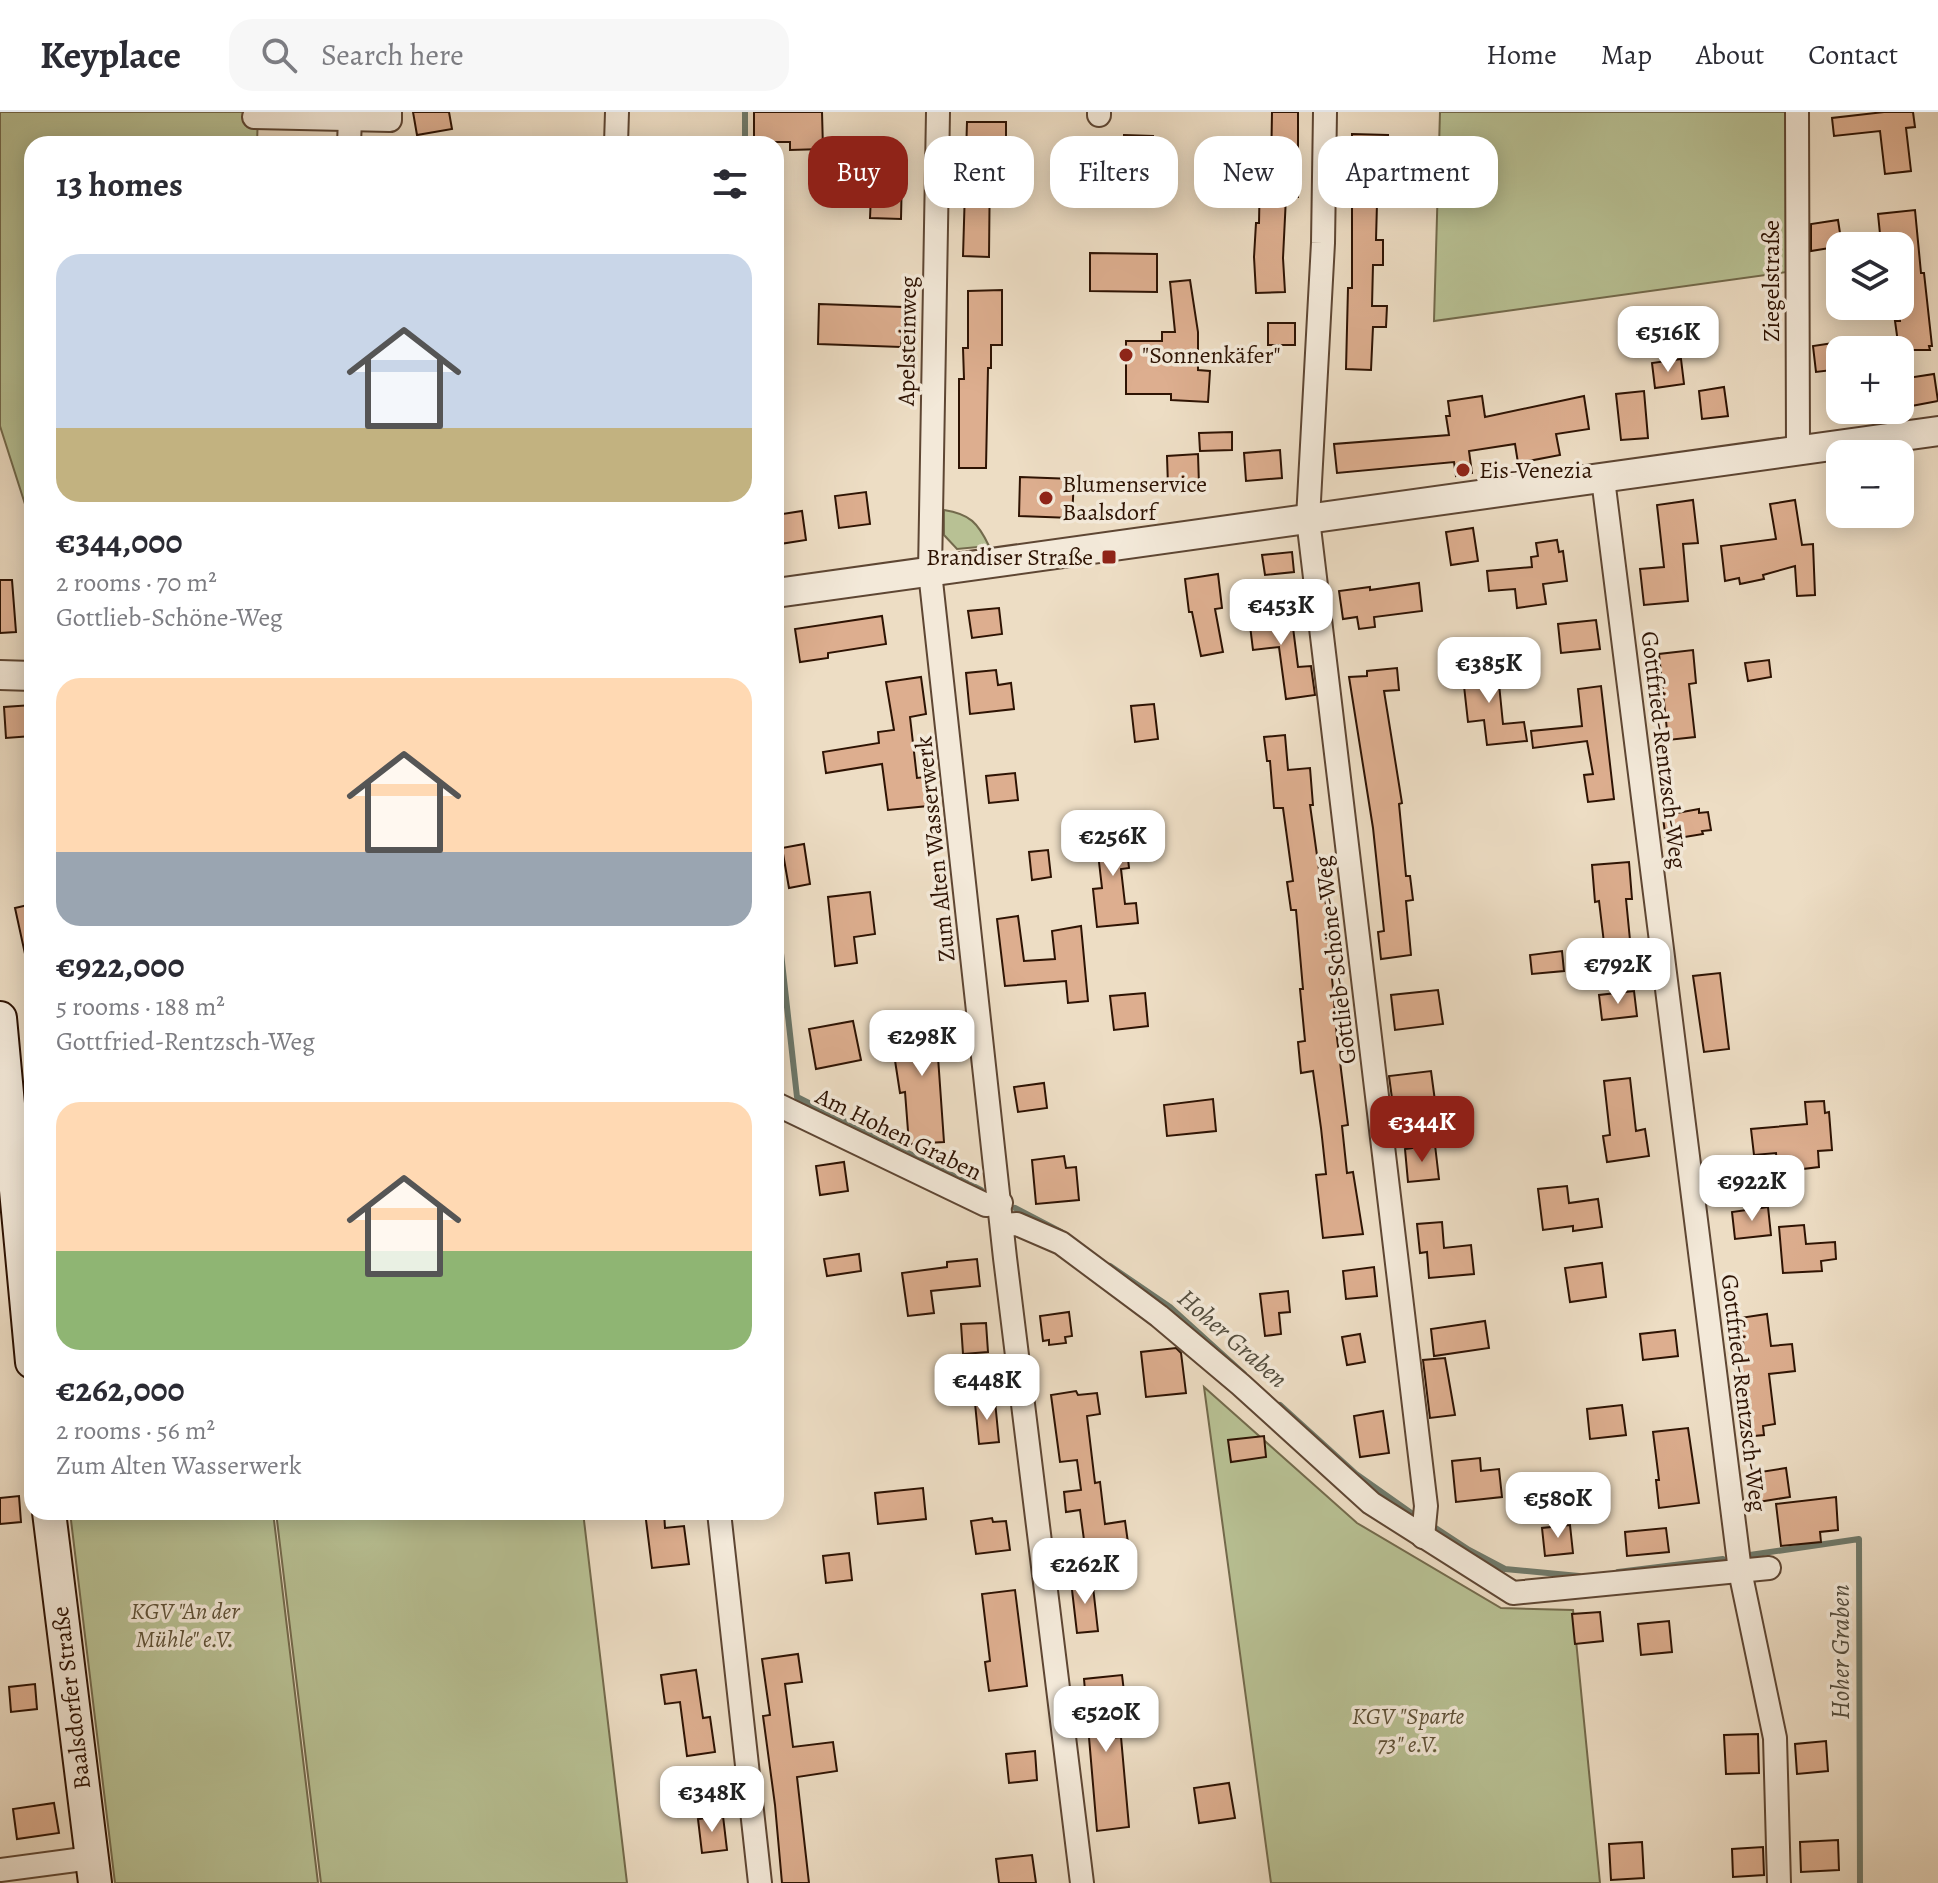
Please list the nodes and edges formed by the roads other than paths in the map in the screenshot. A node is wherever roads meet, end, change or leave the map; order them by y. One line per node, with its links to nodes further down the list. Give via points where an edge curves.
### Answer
1 (390, 112): 7 (street, via 390,120)
2 (617, 112): 9 (street)
3 (938, 112): 14 (street, Apelsteinweg)
4 (1325, 112): 13 (street, Gottlieb-Schöne-Weg)
5 (1797, 112): 11 (street, Ziegelstraße)
6 (254, 117): 7 (street)
7 (350, 118): 8 (street)
8 (349, 136)
9 (616, 136)
10 (1938, 431): 11 (street)
11 (1798, 449): 12 (street)
12 (1603, 479): 13 (street); 26 (street, Gottfried-Rentzsch-Weg)
13 (1308, 519): 14 (street); 24 (street, Gottlieb-Schöne-Weg, via 1426,1506)
14 (930, 572): 15 (street); 20 (street, Zum Alten Wasserwerk)
15 (784, 592)
16 (0, 675): 17 (street)
17 (24, 676)
18 (0, 1018): 21 (main road)
19 (784, 1108): 20 (street, Am Hohen Graben)
20 (1002, 1214): 24 (street, Am Hohen Graben, via 1061,1243 1159,1316 1371,1503); 30 (street, Zum Alten Wasserwerk)
21 (24, 1276)
22 (50, 1520): 28 (main road, Baalsdorfer Straße)
23 (720, 1520): 29 (street)
24 (1423, 1537): 26 (street, Am Hohen Graben, via 1513,1593)
25 (1769, 1568): 26 (street, Am Hohen Graben)
26 (1740, 1571): 31 (street, Gottfried-Rentzsch-Weg, via 1775,1738)
27 (0, 1870): 28 (street)
28 (93, 1870)
29 (760, 1883)
30 (1082, 1883)
31 (1779, 1883)

